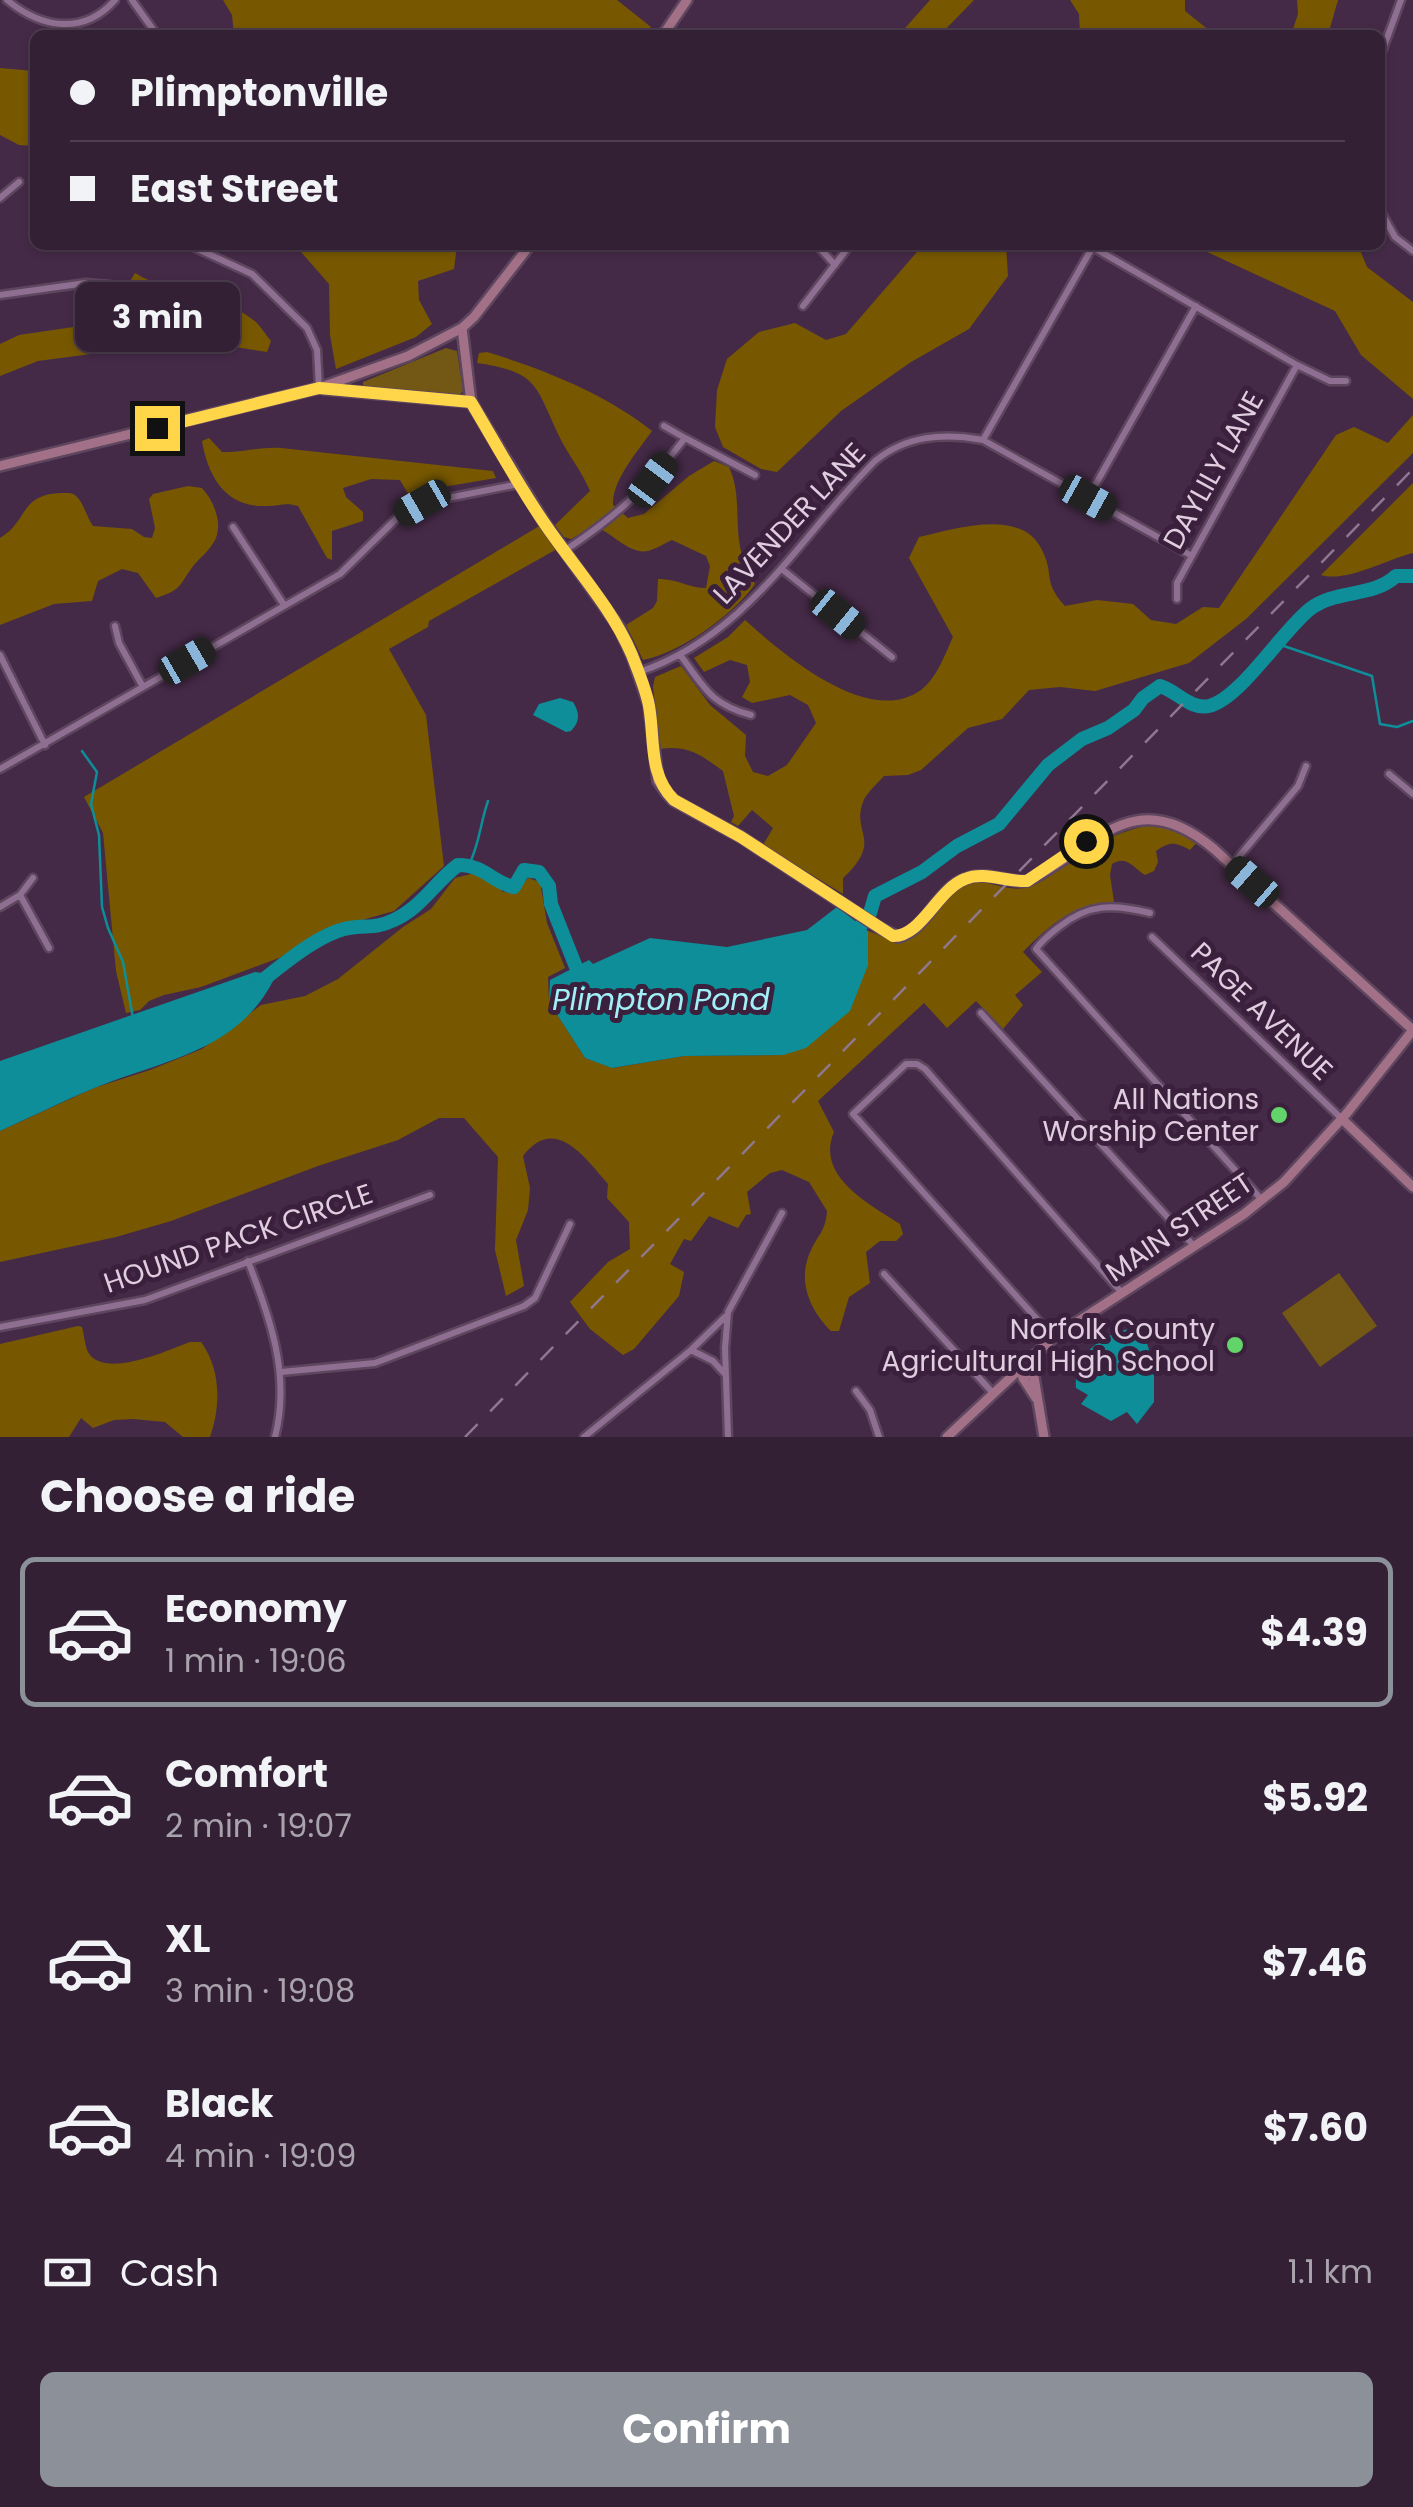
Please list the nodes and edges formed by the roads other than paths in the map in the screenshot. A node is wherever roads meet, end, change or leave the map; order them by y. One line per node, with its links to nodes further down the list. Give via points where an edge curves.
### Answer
1 (7, 0): 2 (street, via 38,20 63,26 89,21)
2 (115, 0)
3 (132, 0): 6 (street)
4 (686, 0): 7 (street)
5 (1401, 0): 8 (street)
6 (153, 30)
7 (667, 30)
8 (1385, 43)
9 (19, 182): 10 (street)
10 (0, 198)
11 (1385, 219): 18 (street)
12 (200, 250): 27 (street, via 252,274 307,328 317,350)
13 (526, 250): 24 (street)
14 (821, 250): 19 (street)
15 (846, 250): 19 (street)
16 (1089, 250): 31 (street)
17 (1098, 250): 23 (street)
18 (1413, 250)
19 (835, 265): 22 (street)
20 (110, 285): 21 (street)
21 (0, 295)
22 (802, 306)
23 (1196, 306): 25 (street); 35 (street)
24 (462, 328): 27 (street); 28 (street)
25 (1297, 365): 26 (street); 38 (street, DAYLILY LANE)
26 (1346, 381)
27 (319, 388): 28 (street); 32 (street)
28 (471, 402): 34 (street)
29 (664, 426): 30 (street)
30 (685, 438): 33 (street); 37 (street, via 610,521)
31 (983, 440): 35 (street, LAVENDER LANE); 39 (street, LAVENDER LANE, via 932,436 888,450)
32 (0, 466)
33 (755, 475)
34 (519, 484): 37 (street); 41 (street, via 422,503 399,516 340,574)
35 (1088, 498): 38 (street, LAVENDER LANE)
36 (233, 527): 41 (street)
37 (564, 551): 46 (street, via 618,627)
38 (1192, 556): 40 (street, DAYLILY LANE)
39 (783, 570): 44 (street, LAVENDER LANE); 45 (street)
40 (1177, 599)
41 (284, 605): 47 (street)
42 (115, 626): 47 (street)
43 (0, 655): 49 (street)
44 (680, 656): 46 (street, LAVENDER LANE); 48 (street, via 711,696)
45 (892, 658)
46 (639, 672): 54 (street, via 665,792 893,936 911,930 964,879 1027,881 1086,841 1140,821 1180,826)
47 (143, 688): 49 (street)
48 (751, 715)
49 (45, 745): 51 (street)
50 (1306, 766): 54 (street, via 1298,786)
51 (0, 768)
52 (1389, 774): 53 (street)
53 (1413, 794)
54 (1232, 865): 62 (street)
55 (33, 878): 56 (street)
56 (20, 894): 57 (street); 60 (street)
57 (0, 907)
58 (1150, 913): 66 (street, via 1121,905 1090,908 1036,950)
59 (1152, 937): 63 (street, PAGE AVENUE)
60 (49, 948)
61 (981, 1013): 69 (street)
62 (1413, 1030): 63 (street, MAIN STREET)
63 (1341, 1118): 64 (street); 66 (street, MAIN STREET)
64 (1413, 1187)
65 (430, 1194): 70 (street, HOUND PACK CIRCLE)
66 (1262, 1200): 69 (street, MAIN STREET)
67 (782, 1213): 73 (street)
68 (570, 1224): 78 (street, via 535,1298 524,1306 375,1362)
69 (1194, 1246): 72 (street, MAIN STREET)
70 (248, 1261): 74 (street, HOUND PACK CIRCLE, via 130,1304); 78 (street)
71 (884, 1274): 81 (street)
72 (1122, 1292): 75 (street, MAIN STREET); 75 (street, via 925,1069 906,1064 852,1113)
73 (728, 1312): 76 (street); 79 (street)
74 (0, 1328)
75 (1054, 1337): 77 (street, MAIN STREET)
76 (691, 1350): 79 (street); 83 (street)
77 (1021, 1365): 81 (street, MAIN STREET); 87 (street)
78 (281, 1372): 82 (street)
79 (726, 1375): 84 (street)
80 (856, 1391): 85 (street)
81 (993, 1392): 86 (street, MAIN STREET)
82 (275, 1437)
83 (584, 1437)
84 (728, 1437)
85 (879, 1437)
86 (947, 1437)
87 (1044, 1437)

